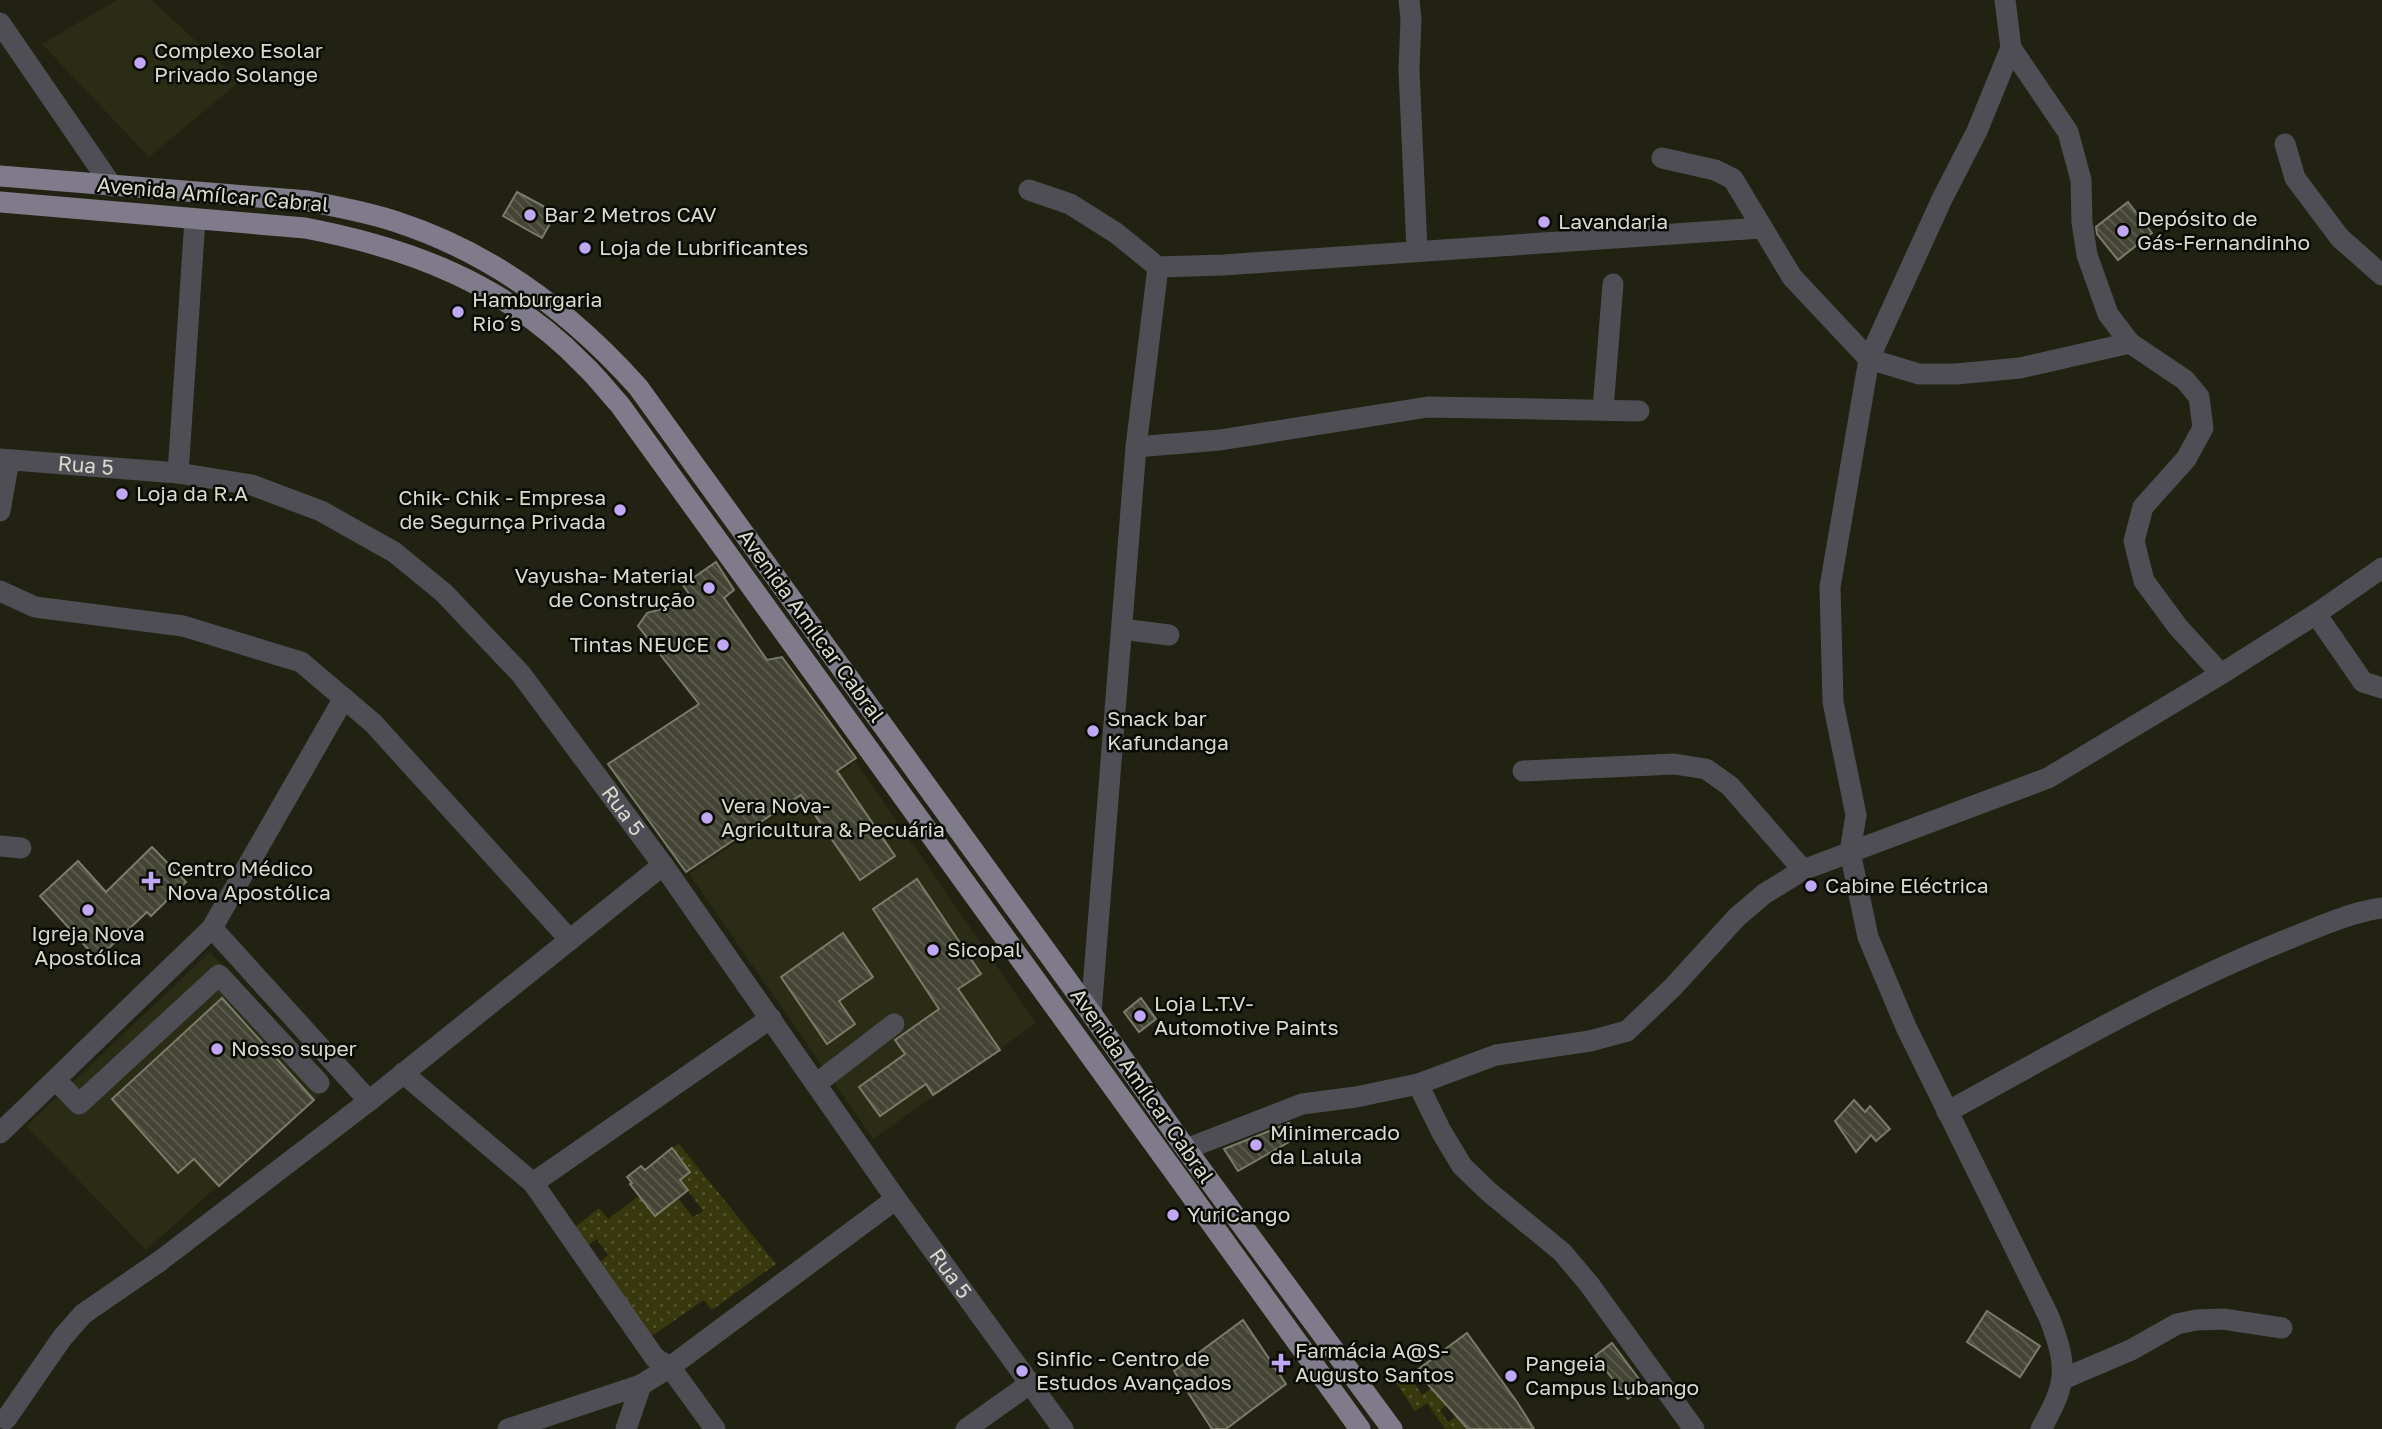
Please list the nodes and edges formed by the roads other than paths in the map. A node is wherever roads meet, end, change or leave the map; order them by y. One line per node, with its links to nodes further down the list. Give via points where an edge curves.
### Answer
1 (1409, 0): 13 (street)
2 (2005, 0): 4 (street)
3 (0, 23): 8 (street)
4 (2011, 48): 17 (street, via 2068,132 2081,180 2087,255 2108,314); 18 (street, via 1977,131)
5 (2286, 144): 15 (street, via 2295,178 2340,238)
6 (1662, 158): 12 (street, via 1732,179)
7 (0, 176): 8 (main road, Avenida Amílcar Cabral)
8 (112, 186): 40 (main road, Avenida Amílcar Cabral, via 308,201 398,222 478,257 572,320 638,387)
9 (1029, 190): 14 (street, via 1070,204)
10 (0, 202): 11 (main road, Avenida Amílcar Cabral)
11 (195, 219): 23 (street); 65 (main road, Avenida Amílcar Cabral, via 305,228 402,251 477,284 584,363 628,416)
12 (1761, 228): 13 (street); 18 (street, via 1792,277)
13 (1417, 250): 14 (street)
14 (1158, 267): 21 (street)
15 (2382, 275)
16 (1613, 284): 19 (street)
17 (2130, 343): 18 (street, via 2020,368 1956,374 1919,374); 30 (street, via 2185,380 2199,397 2203,428 2186,459 2143,507 2134,541 2144,581)
18 (1869, 359): 34 (street, via 1830,587 1833,702 1856,815)
19 (1604, 409): 20 (street); 21 (street, via 1428,407 1232,439)
20 (1639, 411)
21 (1136, 447): 28 (street)
22 (4, 459): 23 (street, Rua 5); 24 (street)
23 (178, 473): 35 (street, Rua 5, via 252,485 321,511 394,552 444,593 521,674)
24 (0, 511)
25 (2382, 568): 27 (street)
26 (0, 591): 32 (street, via 35,607 183,626 218,635 302,662)
27 (2316, 614): 30 (street); 31 (street, via 2363,682)
28 (1122, 629): 29 (street); 40 (street)
29 (1169, 635)
30 (2221, 674): 34 (street, via 2048,778)
31 (2382, 688)
32 (344, 698): 38 (street); 39 (street, via 373,723)
33 (1522, 771): 36 (street, via 1674,764 1706,769 1730,786)
34 (1850, 852): 36 (street); 49 (street, via 1868,937)
35 (663, 865): 39 (street); 41 (street, Rua 5)
36 (1803, 870): 47 (street, via 1737,917 1627,1031 1496,1055)
37 (2382, 908): 49 (street, via 2360,911 2250,955 2120,1017)
38 (212, 928): 44 (street); 48 (street)
39 (570, 940): 43 (street)
40 (1091, 1013): 51 (main road, Avenida Amílcar Cabral)
41 (771, 1018): 46 (street, Rua 5); 52 (street)
42 (894, 1024): 46 (street)
43 (403, 1073): 48 (street); 52 (street)
44 (56, 1080): 45 (street, via 79,1104 219,975); 50 (street)
45 (319, 1083)
46 (816, 1084): 53 (street, Rua 5)
47 (1418, 1084): 51 (street, via 1302,1104); 67 (street, via 1462,1166 1562,1252)
48 (369, 1101): 59 (street, via 83,1314 62,1338)
49 (1947, 1112): 56 (street, via 2049,1317 2062,1350)
50 (0, 1133)
51 (1186, 1149): 66 (main road, Avenida Amílcar Cabral)
52 (533, 1183): 55 (street, via 655,1358)
53 (896, 1199): 55 (street); 57 (street, Rua 5)
54 (2283, 1328): 56 (street, via 2223,1319 2177,1324)
55 (670, 1367): 58 (street); 62 (street)
56 (2063, 1379): 68 (street)
57 (1031, 1383): 63 (street); 64 (street, Rua 5)
58 (641, 1385): 60 (street); 61 (street)
59 (10, 1421)
60 (508, 1429)
61 (626, 1429)
62 (715, 1429)
63 (966, 1429)
64 (1063, 1429)
65 (1360, 1429)
66 (1392, 1429)
67 (1693, 1429)
68 (2041, 1429)

